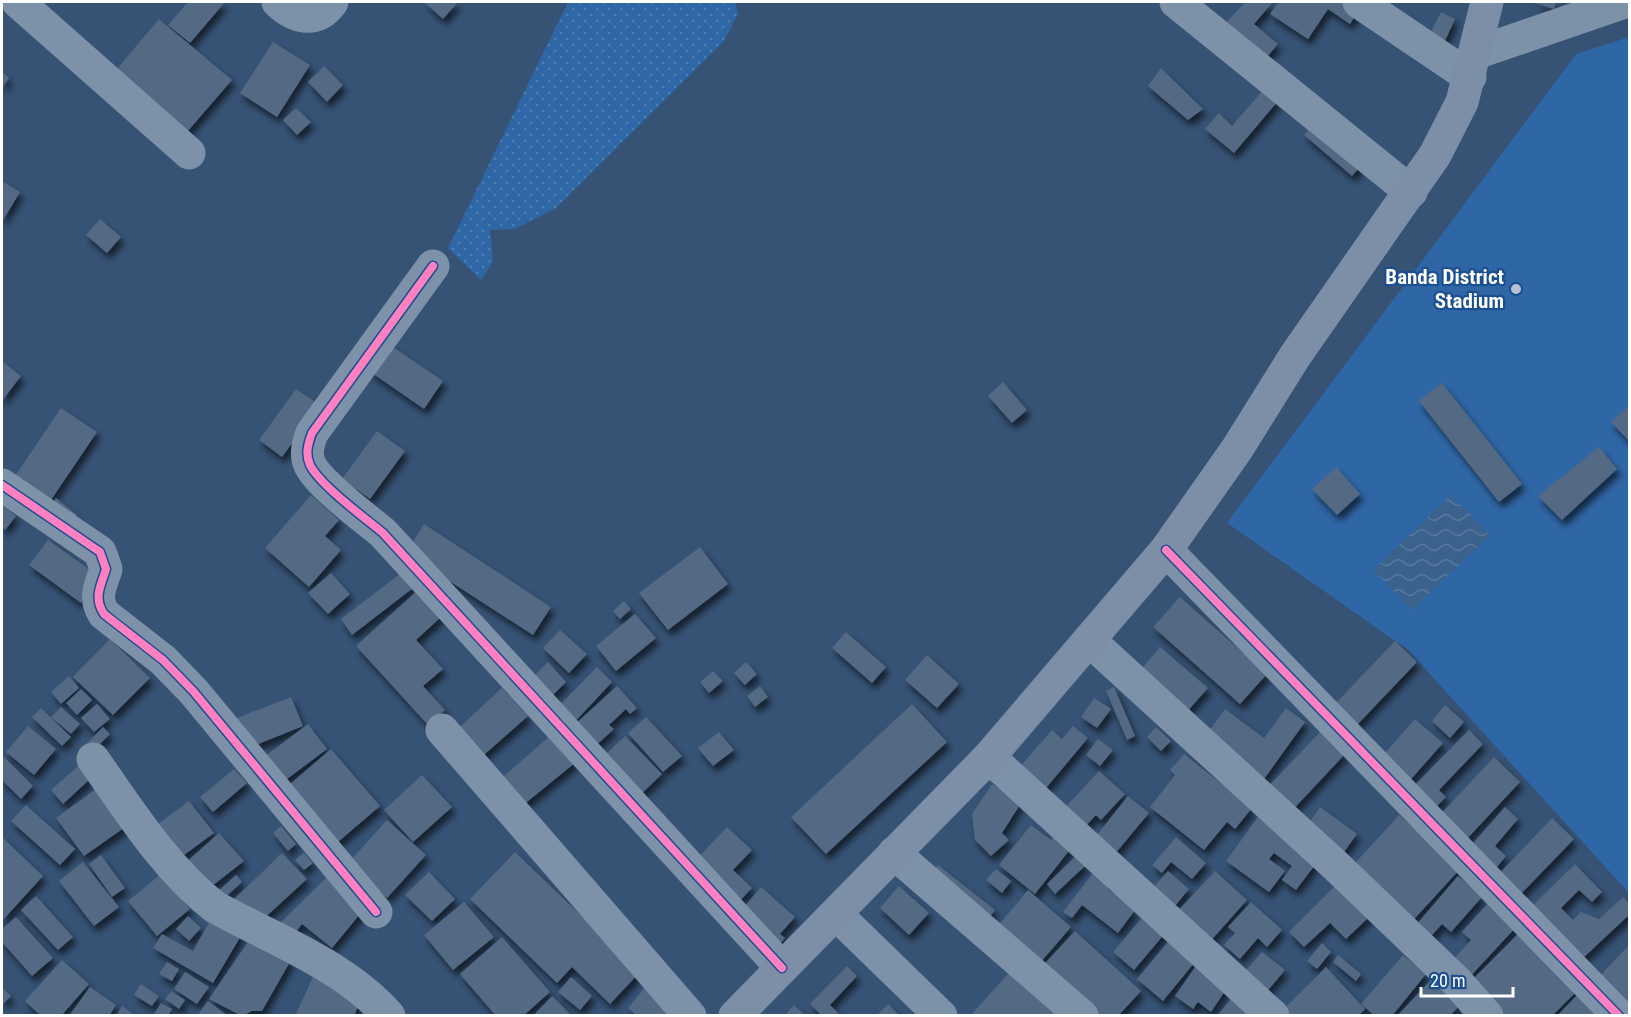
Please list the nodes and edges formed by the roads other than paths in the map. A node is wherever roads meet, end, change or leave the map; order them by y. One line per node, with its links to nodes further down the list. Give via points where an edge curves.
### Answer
1 (18, 2): 9 (street)
2 (279, 2): 3 (street, via 303,18 316,16)
3 (332, 2)
4 (1176, 2): 10 (street)
5 (1359, 2): 8 (street)
6 (1487, 2): 8 (main road)
7 (1625, 2): 8 (street)
8 (1473, 65): 10 (main road, via 1448,130)
9 (189, 153)
10 (1411, 192): 13 (main road, via 1295,356 1237,449)
11 (433, 266): 21 (street, via 312,433 307,453 310,465 383,533)
12 (2, 485): 19 (street, via 99,552 106,569 98,590 98,604 104,614 163,660 194,692)
13 (1166, 550): 14 (main road); 29 (street)
14 (1089, 640): 16 (main road); 28 (street, via 1335,865)
15 (442, 730): 23 (street)
16 (989, 757): 18 (main road); 27 (street)
17 (93, 759): 22 (street, via 141,828 199,894 215,907 328,967 366,993)
18 (894, 853): 20 (main road); 26 (street)
19 (376, 912)
20 (836, 914): 21 (main road); 25 (street)
21 (782, 968): 24 (main road)
22 (389, 1016)
23 (690, 1016)
24 (735, 1016)
25 (941, 1016)
26 (1082, 1016)
27 (1273, 1016)
28 (1487, 1016)
29 (1619, 1016)

